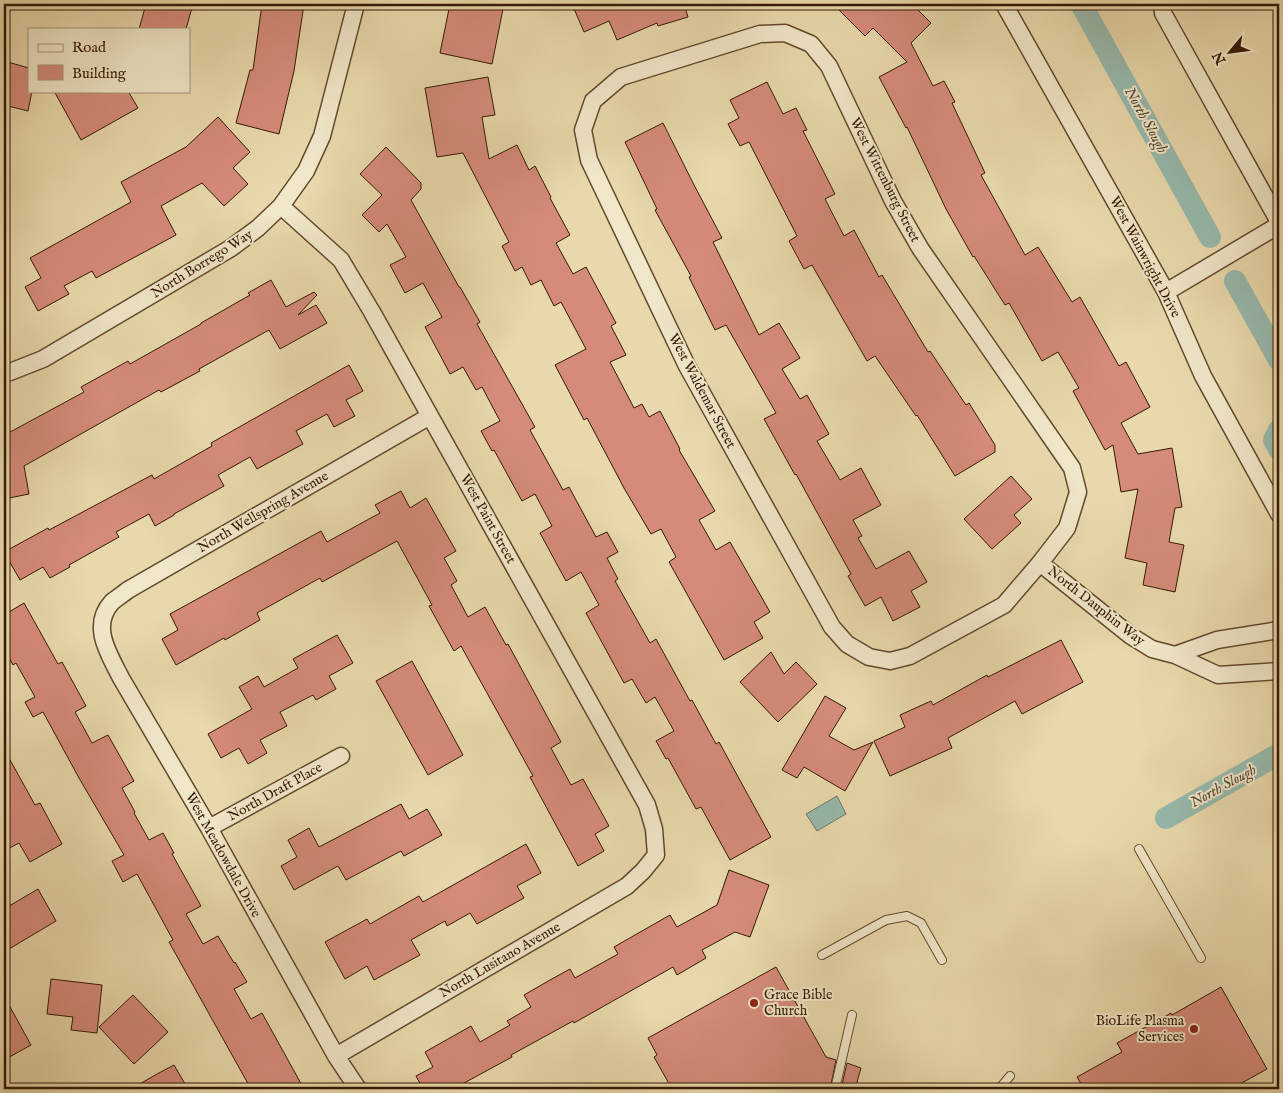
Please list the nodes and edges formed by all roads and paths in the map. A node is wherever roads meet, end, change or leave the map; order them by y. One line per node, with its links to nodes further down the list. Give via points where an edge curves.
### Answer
1 (356, 4): 5 (street, North Borrego Way, via 322,136 306,171)
2 (1004, 4): 7 (street, West Wainwright Drive)
3 (1162, 4): 6 (street, via 1163,13)
4 (593, 101): 11 (street, West Wittenburg Street, via 621,77 760,34 785,33 811,44 829,66 893,201 920,248 1072,468 1078,492 1067,528); 15 (street, West Waldemar Street, via 583,130 589,160 687,366 832,626 847,644)
5 (281, 206): 8 (street, North Borrego Way, via 231,248 43,358); 9 (street, West Paint Street, via 341,260)
6 (1279, 224): 7 (street)
7 (1166, 292): 10 (street, West Wainwright Drive, via 1203,376)
8 (4, 373)
9 (430, 416): 12 (street, North Wellspring Avenue, via 128,590 112,602); 20 (street, West Paint Street, via 647,805 654,829)
10 (1279, 514)
11 (1040, 563): 14 (street, North Dauphin Way, via 1131,636 1152,649); 15 (street, North Dauphin Way, via 1004,606 910,656 890,661)
12 (103, 616): 18 (street, West Meadowdale Drive, via 102,631 121,678)
13 (1279, 630): 14 (street, via 1218,640)
14 (1175, 655): 16 (street, North Dauphin Way, via 1218,675)
15 (869, 658)
16 (1279, 671)
17 (341, 756): 18 (street, North Draft Place)
18 (209, 828): 25 (street, West Meadowdale Drive)
19 (1139, 849): 22 (lane)
20 (656, 855): 25 (street, North Lusitano Avenue, via 628,886)
21 (822, 955): 23 (lane, via 886,920 907,916 921,924)
22 (1201, 958)
23 (942, 960)
24 (852, 1015): 28 (lane)
25 (336, 1056): 27 (street, West Meadowdale Drive)
26 (1010, 1076): 29 (lane)
27 (358, 1089)
28 (835, 1089)
29 (999, 1089)

